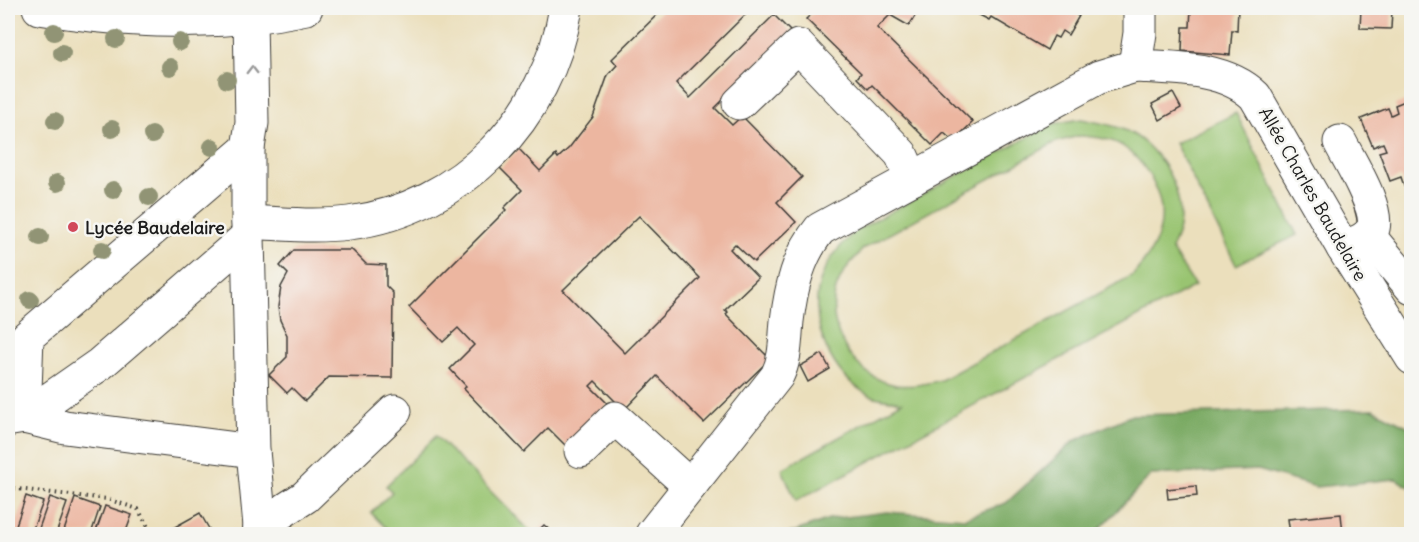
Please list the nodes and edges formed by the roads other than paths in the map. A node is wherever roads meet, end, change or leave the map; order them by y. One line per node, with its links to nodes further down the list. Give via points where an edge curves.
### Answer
1 (39, 8): 5 (street, via 140,20)
2 (306, 8): 5 (street)
3 (566, 8): 11 (street, via 555,54 532,104 499,147 455,183 404,209 348,223)
4 (1140, 8): 6 (street)
5 (250, 18): 8 (street, one-way to 5)
6 (1135, 66): 10 (street, via 1099,78); 12 (street, Allée Charles Baudelaire, via 1201,72 1248,89)
7 (739, 103): 10 (street, via 798,46 901,154)
8 (250, 135): 11 (street); 16 (street, via 27,338)
9 (1340, 142): 12 (street, via 1371,205 1374,223)
10 (912, 178): 19 (street, via 827,225 814,237 794,278 785,352 777,376)
11 (248, 229): 16 (street, via 100,364); 17 (street)
12 (1356, 242): 13 (street); 14 (street, Allée Charles Baudelaire)
13 (1412, 288)
14 (1412, 358)
15 (395, 411): 20 (street, via 305,497)
16 (16, 419): 17 (street)
17 (253, 451): 20 (street)
18 (581, 451): 19 (street, via 615,418)
19 (690, 486): 21 (street)
20 (260, 530)
21 (652, 534)

